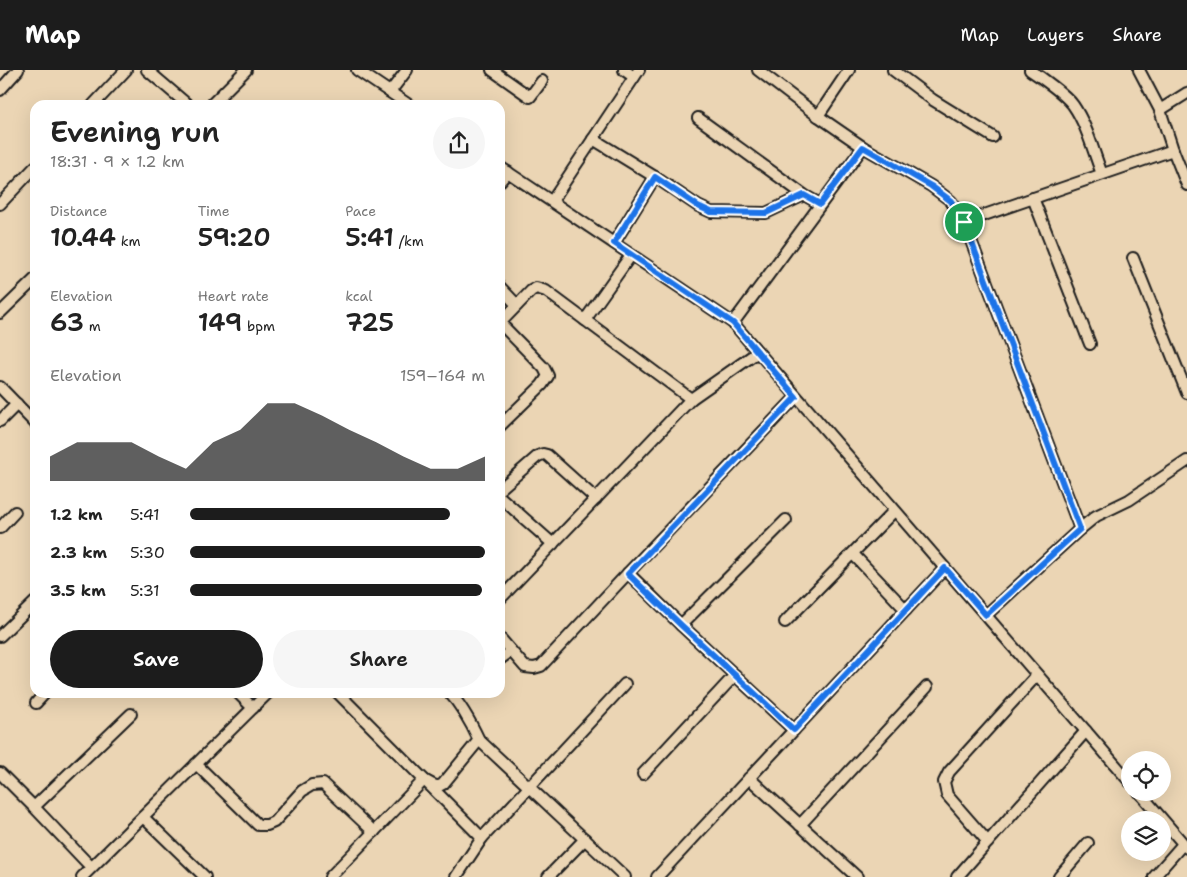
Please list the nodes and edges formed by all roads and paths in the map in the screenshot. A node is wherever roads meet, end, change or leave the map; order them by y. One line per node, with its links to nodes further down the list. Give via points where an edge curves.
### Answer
1 (18, 70): 16 (street)
2 (126, 70): 19 (street)
3 (147, 70): 20 (street)
4 (246, 70): 21 (street)
5 (357, 70): 17 (street)
6 (407, 70): 17 (street)
7 (492, 70): 15 (street, via 530,97)
8 (624, 70): 14 (street)
9 (849, 70): 24 (street)
10 (893, 70): 26 (street, via 933,100)
11 (1030, 70): 32 (street, via 1072,104)
12 (1139, 70): 23 (street)
13 (763, 71): 24 (street)
14 (636, 74): 27 (street)
15 (542, 81)
16 (0, 90)
17 (390, 92): 22 (street)
18 (1187, 93): 23 (street)
19 (98, 100)
20 (182, 100)
21 (216, 100)
22 (402, 100)
23 (1160, 110): 29 (street)
24 (818, 116): 28 (street)
25 (698, 118): 35 (street)
26 (993, 137)
27 (593, 139): 33 (street); 37 (street)
28 (863, 147): 39 (street); 40 (street, via 931,186 951,201)
29 (1173, 150): 32 (street); 34 (street)
30 (505, 170): 37 (street)
31 (30, 172): 38 (street)
32 (1102, 174): 36 (street)
33 (655, 177): 35 (street, via 711,212 766,213); 41 (street)
34 (1186, 180)
35 (804, 195): 39 (street)
36 (1033, 198): 40 (street); 52 (street)
37 (552, 202): 41 (street)
38 (0, 204)
39 (820, 204): 50 (street)
40 (964, 222): 70 (street)
41 (614, 243): 42 (street)
42 (631, 254): 49 (street); 50 (street)
43 (1133, 258): 55 (street)
44 (30, 284): 47 (street)
45 (505, 292): 46 (street)
46 (517, 305): 48 (street); 49 (street, via 536,288 546,291)
47 (0, 313)
48 (505, 318)
49 (585, 320): 57 (street)
50 (733, 323): 53 (street)
51 (505, 334): 61 (street, via 544,368 548,376)
52 (1090, 344)
53 (758, 352): 56 (street); 57 (street)
54 (0, 387): 58 (street)
55 (1187, 393)
56 (796, 397): 66 (street); 74 (street)
57 (691, 399): 65 (street)
58 (17, 404): 59 (street); 60 (street)
59 (30, 418)
60 (0, 421)
61 (505, 421)
62 (1187, 461): 70 (street)
63 (505, 485): 65 (street, via 543,454)
64 (505, 493): 71 (street)
65 (596, 499): 71 (street)
66 (894, 511): 72 (street); 73 (street)
67 (14, 512): 69 (street)
68 (786, 520): 80 (street)
69 (0, 528)
70 (1080, 529): 78 (street)
71 (553, 544): 75 (street)
72 (853, 554): 77 (street); 79 (street)
73 (945, 568): 77 (street); 78 (street)
74 (628, 574): 80 (street); 83 (street, via 541,666 525,667)
75 (505, 595)
76 (30, 607): 81 (street)
77 (906, 610): 97 (street)
78 (986, 615): 86 (street)
79 (785, 622)
80 (681, 625): 85 (street)
81 (0, 636)
82 (505, 643): 83 (street)
83 (511, 650): 84 (street)
84 (505, 655)
85 (735, 675): 97 (street); 103 (street)
86 (1037, 675): 98 (street); 114 (street, via 949,772 944,782 947,795)
87 (625, 684): 106 (street)
88 (927, 687): 110 (street)
89 (41, 698): 94 (street)
90 (243, 698): 95 (street)
91 (262, 698): 95 (street)
92 (343, 698): 105 (street)
93 (456, 698): 99 (street)
94 (36, 703)
95 (253, 708): 100 (street)
96 (131, 714): 108 (street)
97 (794, 730): 104 (street)
98 (1086, 731): 101 (street); 114 (street)
99 (479, 740): 105 (street, via 440,786); 106 (street)
100 (196, 764): 109 (street); 111 (street, via 258,824 274,822 302,792 312,785 323,784)
101 (1121, 772)
102 (0, 773): 108 (street)
103 (643, 774)
104 (749, 778): 110 (street); 124 (street)
105 (424, 780): 111 (street); 112 (street)
106 (529, 787): 112 (street); 113 (street)
107 (1147, 801): 116 (street)
108 (34, 807): 117 (street)
109 (143, 818): 117 (street); 118 (street)
110 (800, 825): 125 (street)
111 (374, 832): 120 (street)
112 (482, 838): 121 (street)
113 (585, 839): 122 (street); 123 (street)
114 (988, 842): 126 (street)
115 (1088, 843): 127 (street)
116 (1185, 846): 128 (street)
117 (91, 867): 119 (street)
118 (199, 875)
119 (82, 877)
120 (330, 877)
121 (456, 877)
122 (548, 877)
123 (624, 877)
124 (657, 877)
125 (857, 877)
126 (957, 877)
127 (1059, 877)
128 (1154, 877)

